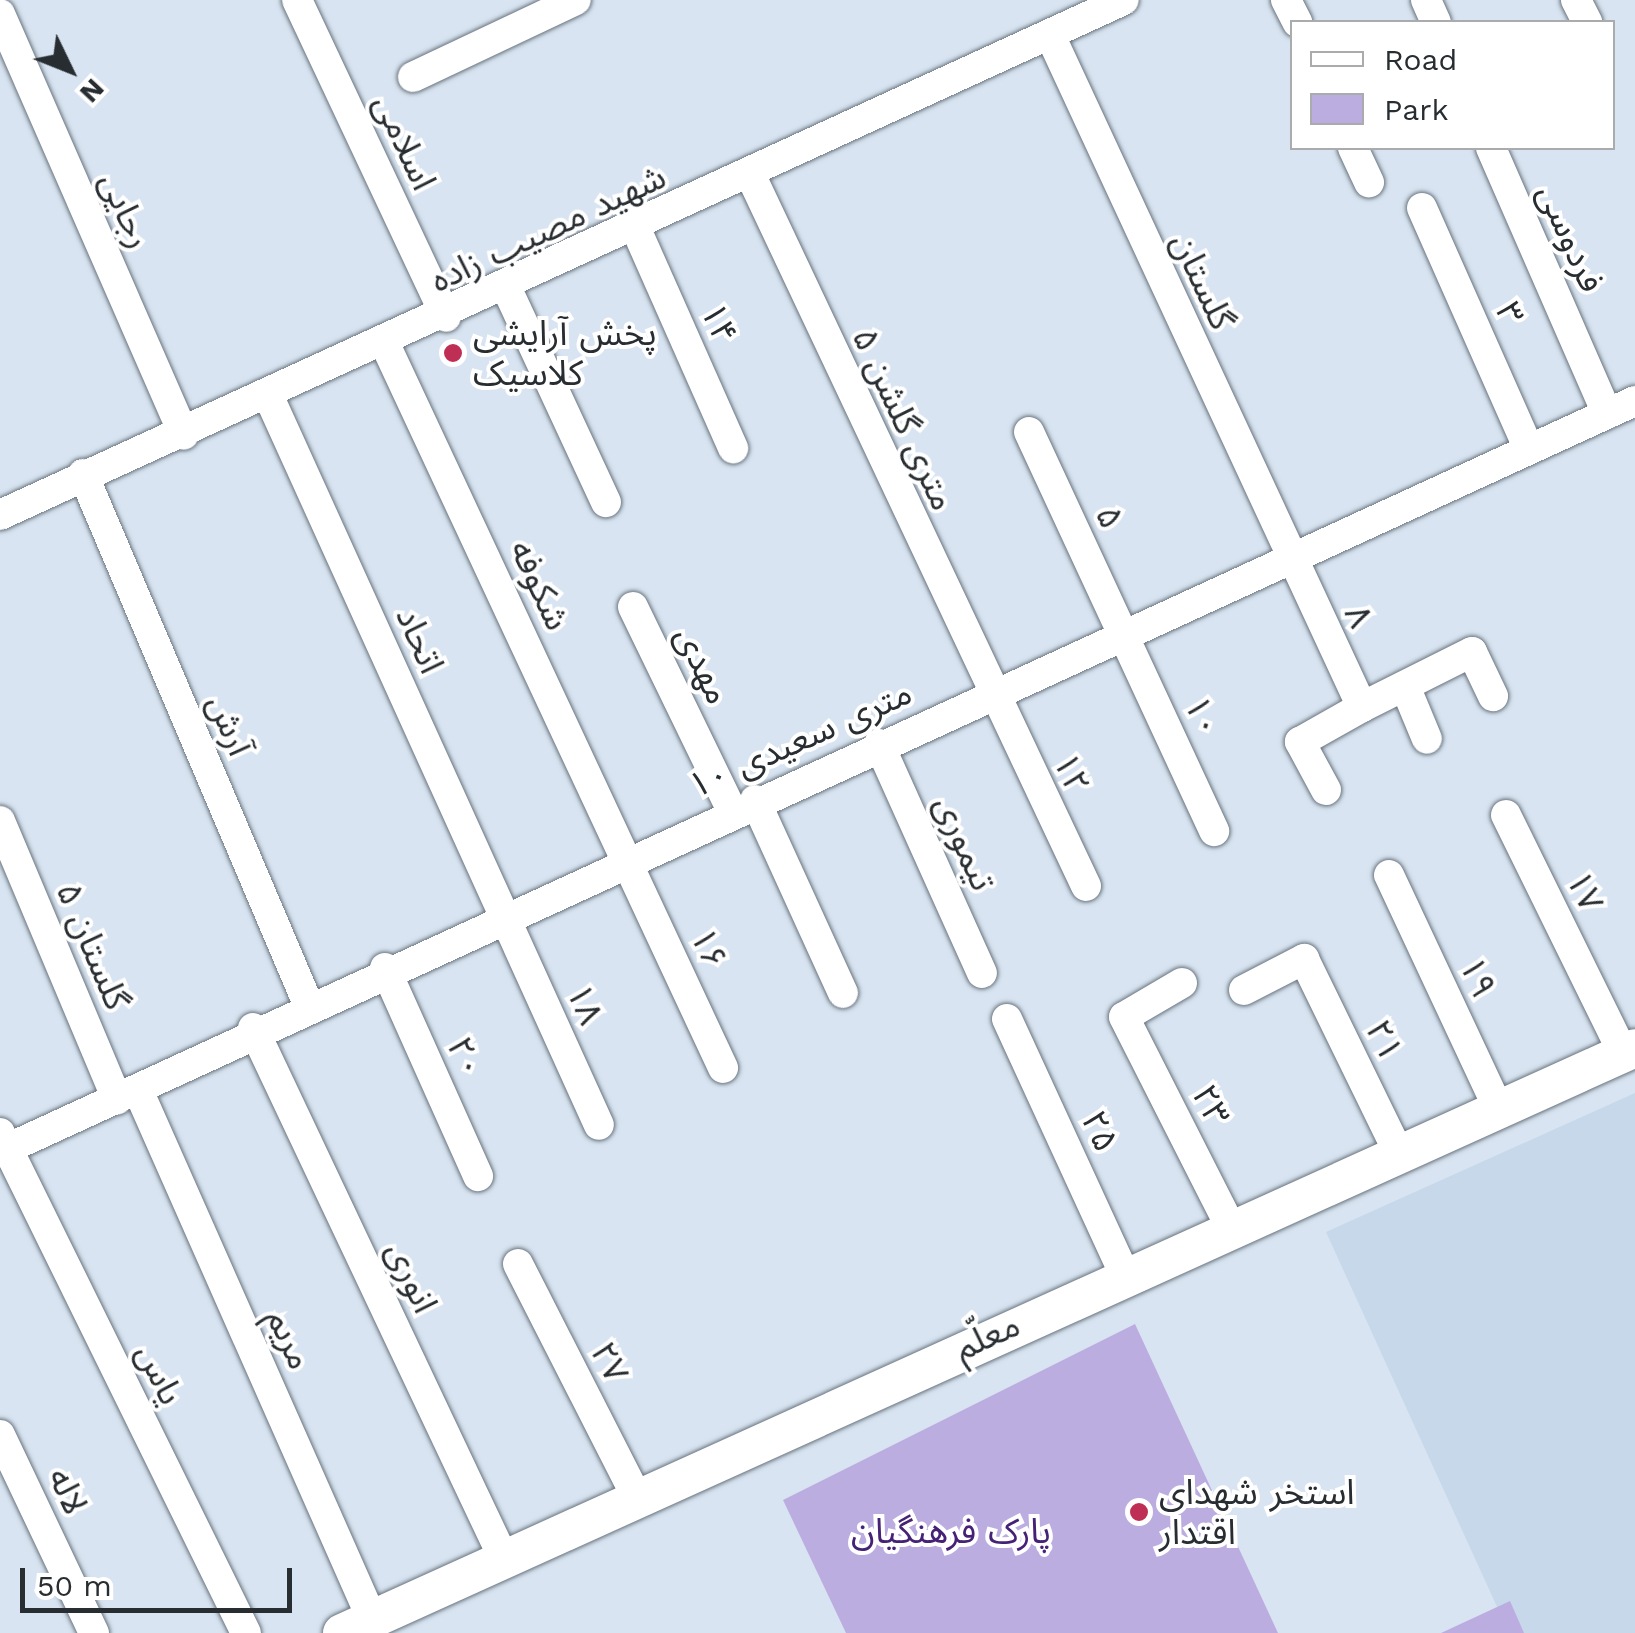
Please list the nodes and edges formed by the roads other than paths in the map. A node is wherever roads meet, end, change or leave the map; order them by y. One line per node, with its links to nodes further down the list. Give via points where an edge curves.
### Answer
1 (297, 0): 14 (street, اسلامی)
2 (576, 0): 6 (street)
3 (1124, 0): 5 (street, شهید مصیب زاده)
4 (0, 14): 19 (street, رجایی)
5 (1050, 35): 9 (street, شهید مصیب زاده); 25 (street, گلستان)
6 (414, 77)
7 (1355, 150): 10 (street)
8 (1492, 150): 17 (street, فردوسی)
9 (750, 176): 12 (street, شهید مصیب زاده); 29 (street, ۵ متری گلشن)
10 (1369, 182)
11 (1422, 208): 21 (street, ۳)
12 (636, 229): 13 (street, شهید مصیب زاده); 20 (street, ۱۴)
13 (507, 289): 14 (street, شهید مصیب زاده); 23 (street)
14 (446, 317): 15 (street, شهید مصیب زاده)
15 (384, 344): 16 (street, شهید مصیب زاده); 39 (street, شکوفه)
16 (269, 397): 19 (street, شهید مصیب زاده); 42 (street, اتحاد)
17 (1621, 408): 21 (street, ۱۰ متری سعیدی)
18 (1029, 432): 27 (street, ۵)
19 (184, 435): 22 (street, شهید مصیب زاده)
20 (733, 448)
21 (1529, 449): 25 (street, ۱۰ متری سعیدی)
22 (82, 474): 24 (street, شهید مصیب زاده); 48 (street, آرش)
23 (606, 502)
24 (0, 515)
25 (1289, 558): 27 (street, ۱۰ متری سعیدی); 31 (street, ۸)
26 (633, 607): 35 (street, مهدی)
27 (1123, 633): 29 (street, ۱۰ متری سعیدی); 38 (street, ۱۰)
28 (1405, 686): 30 (street, via 1472,652); 31 (street); 32 (street)
29 (992, 693): 33 (street, ۱۰ متری سعیدی); 41 (street, ۱۲)
30 (1493, 696)
31 (1362, 707): 34 (street, via 1300,742)
32 (1427, 738)
33 (880, 744): 35 (street, ۱۰ متری سعیدی); 44 (street, تیموری)
34 (1326, 790)
35 (744, 805): 39 (street, ۱۰ متری سعیدی); 47 (street)
36 (1506, 815): 51 (street, ۱۷)
37 (0, 821): 53 (street, گلستان ۵)
38 (1214, 831)
39 (626, 858): 42 (street, ۱۰ متری سعیدی); 52 (street, ۱۶)
40 (1389, 875): 54 (street, ۱۹)
41 (1086, 886)
42 (504, 914): 43 (street, ۱۰ متری سعیدی); 55 (street, ۱۸)
43 (385, 968): 48 (street, ۱۰ متری سعیدی); 58 (street, ۲۰)
44 (982, 973)
45 (1182, 982): 59 (street, ۲۳, via 1124,1017)
46 (1244, 990): 57 (street, ۲۱, via 1304,959)
47 (843, 993)
48 (308, 1004): 50 (street, ۱۰ متری سعیدی)
49 (1007, 1019): 61 (street, ۲۵)
50 (254, 1028): 53 (street, ۱۰ متری سعیدی); 64 (street, انوری)
51 (1629, 1051): 54 (street, معلّم)
52 (723, 1068)
53 (127, 1095): 56 (street, ۱۰ متری سعیدی); 65 (street, مریم)
54 (1499, 1110): 57 (street, معلّم)
55 (599, 1125)
56 (3, 1144): 67 (street, یاس)
57 (1399, 1154): 59 (street, معلّم)
58 (478, 1176)
59 (1231, 1228): 61 (street, معلّم)
60 (518, 1264): 63 (street, ۲۷)
61 (1125, 1275): 63 (street, معلّم)
62 (0, 1435): 66 (street, لاله)
63 (635, 1494): 64 (street, معلّم)
64 (503, 1557): 65 (street, معلّم)
65 (357, 1626)
66 (94, 1633)
67 (246, 1633)

